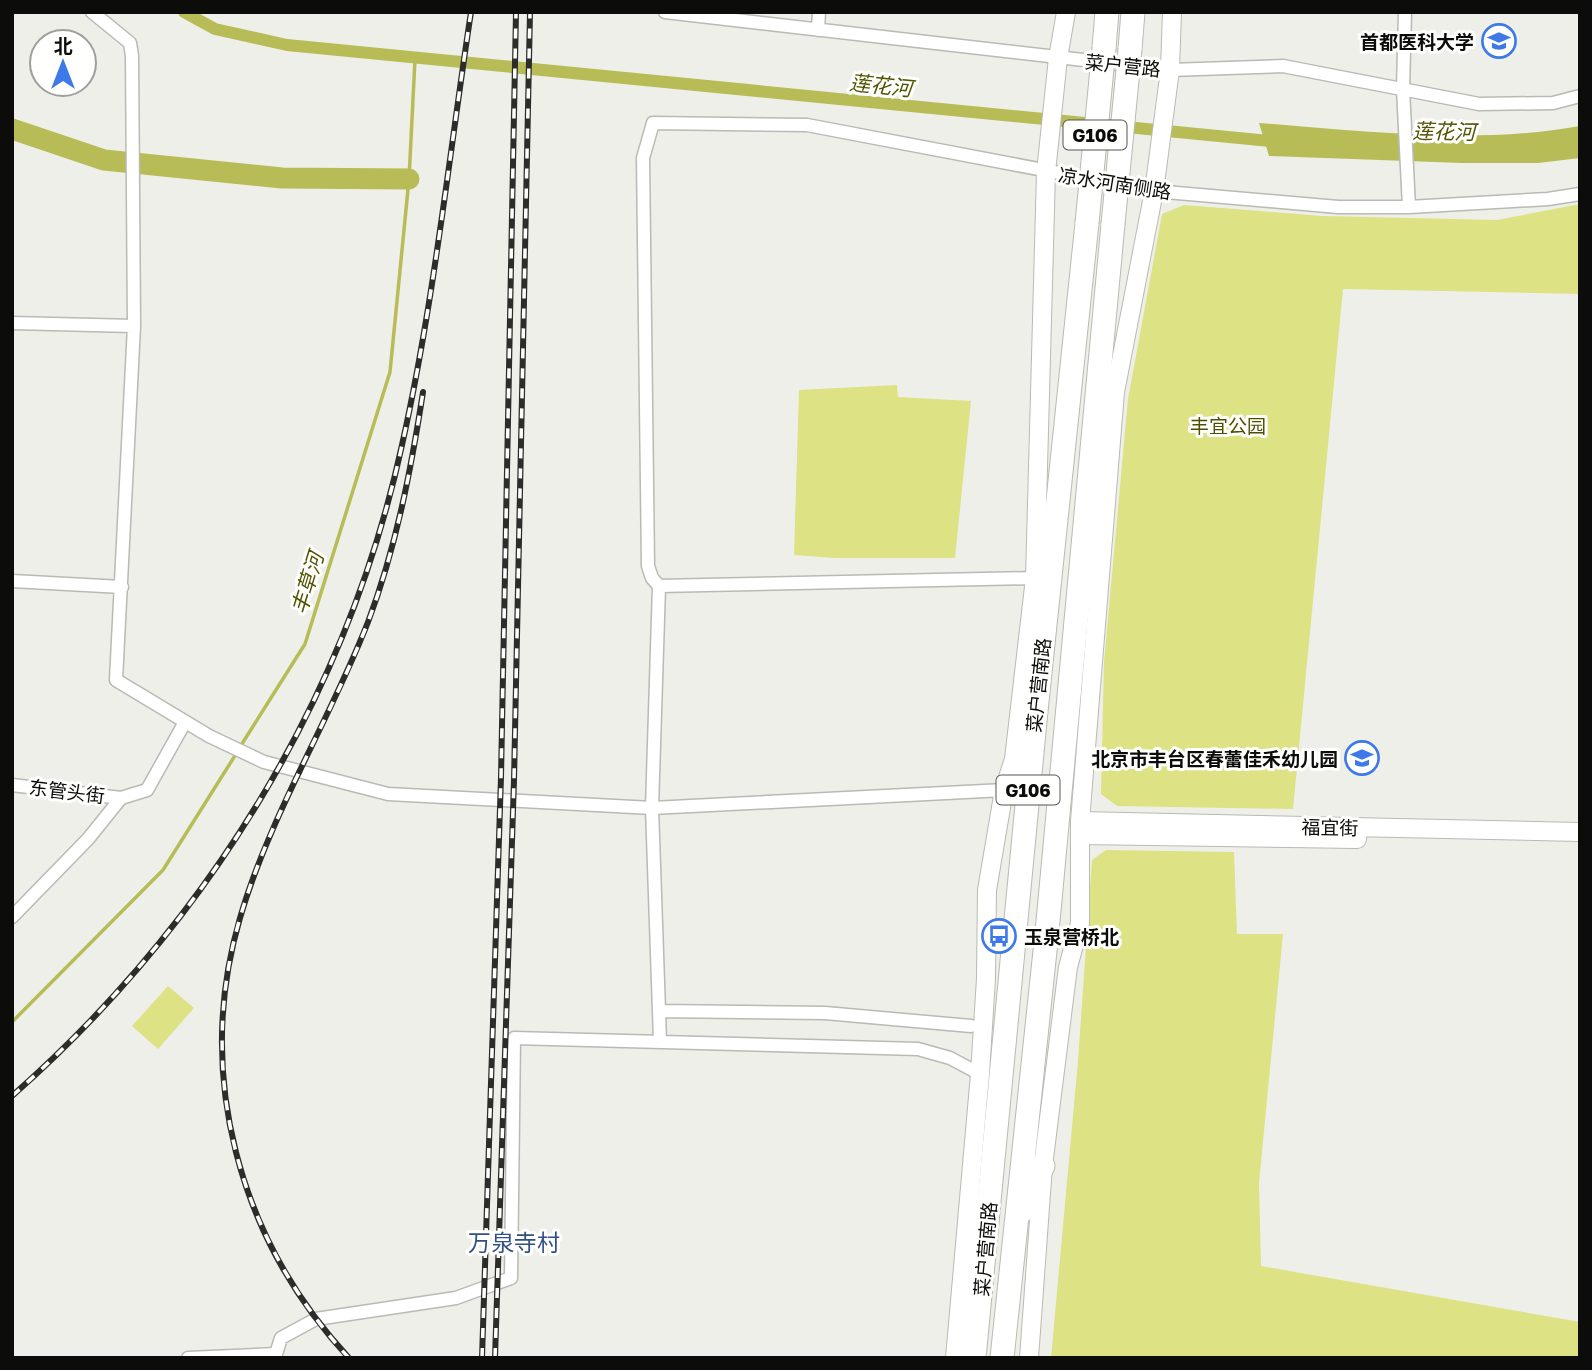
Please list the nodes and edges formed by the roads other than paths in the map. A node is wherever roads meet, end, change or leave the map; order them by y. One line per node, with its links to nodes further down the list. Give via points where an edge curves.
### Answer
1 (92, 12): 19 (street, via 130,43)
2 (665, 12): 9 (street, 菜户营路)
3 (819, 12): 9 (street)
4 (1066, 12): 10 (street)
5 (1107, 12): 24 (highway, 菜户营南路 / G106, bridge)
6 (1133, 12): 40 (highway, 菜户营南路 / G106, bridge, via 1048,932)
7 (1172, 12): 11 (street)
8 (1405, 12): 12 (street)
9 (818, 30): 10 (street, 菜户营路)
10 (1058, 58): 11 (street, 菜户营路); 14 (street, 菜户营南路)
11 (1170, 70): 12 (street, 菜户营路, via 1283,65); 15 (street)
12 (1403, 89): 13 (street, 菜户营路, via 1479,104 1553,103); 17 (street)
13 (1580, 96)
14 (1046, 172): 15 (street, 凉水河南侧路); 20 (street, 菜户营南路); 23 (street, 凉水河南侧路, via 807,125 653,123 643,159 648,566)
15 (1154, 191): 17 (street, 凉水河南侧路, via 1338,207); 31 (street, via 1115,392)
16 (1580, 194): 17 (street, 凉水河南侧路)
17 (1409, 207)
18 (12, 323): 19 (street)
19 (134, 326): 22 (street)
20 (1035, 578): 23 (street); 26 (street, 菜户营南路)
21 (12, 581): 22 (street)
22 (122, 586): 25 (street, via 116,680)
23 (659, 586): 30 (street)
24 (1035, 711): 26 (highway); 43 (highway, 菜户营南路 / G106)
25 (185, 722): 29 (street, via 147,790); 30 (street, via 264,762 388,794)
26 (1014, 759): 28 (street, 菜户营南路)
27 (12, 785): 29 (street, 东管头街)
28 (1004, 790): 30 (street); 38 (street, 菜户营南路, via 987,890)
29 (121, 798): 34 (street)
30 (652, 808): 35 (street)
31 (1080, 828): 32 (street, 福宜街); 33 (street, 福宜街); 39 (street, via 1080,923 1068,967)
32 (1580, 832)
33 (1580, 842)
34 (12, 917)
35 (659, 1011): 36 (street, via 825,1013); 37 (street)
36 (971, 1026)
37 (660, 1042): 38 (street, via 918,1049 950,1058); 41 (street, via 514,1038 511,1278 456,1298 316,1320 281,1338 276,1354)
38 (980, 1074): 42 (street, 菜户营南路)
39 (1044, 1166): 40 (highway); 45 (street)
40 (1014, 1227): 44 (highway, 菜户营南路 / G106)
41 (188, 1358)
42 (955, 1358)
43 (974, 1358)
44 (1002, 1358)
45 (1030, 1358)

